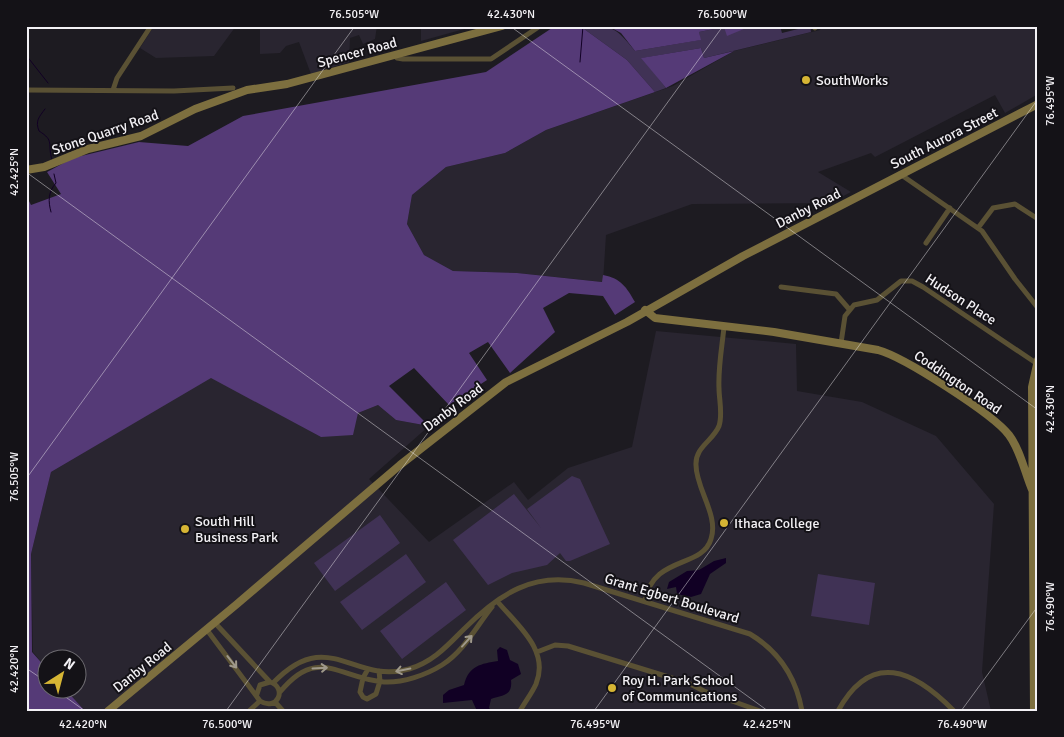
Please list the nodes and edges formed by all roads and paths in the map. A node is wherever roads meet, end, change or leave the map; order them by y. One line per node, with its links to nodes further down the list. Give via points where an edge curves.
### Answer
1 (151, 26): 7 (street, via 117,78)
2 (502, 26): 4 (street, Spencer Road)
3 (540, 26): 4 (street, via 488,59 403,59)
4 (394, 55): 8 (street, Spencer Road, via 287,84)
5 (232, 88): 7 (street)
6 (26, 90): 7 (street)
7 (113, 90)
8 (246, 90): 10 (street, Stone Quarry Road, via 195,109 141,136 88,149 44,167)
9 (1038, 104): 11 (street, South Aurora Street)
10 (26, 170)
11 (900, 174): 12 (street, South Aurora Street); 13 (street)
12 (861, 195): 20 (street, Danby Road)
13 (950, 208): 15 (street); 16 (street)
14 (1038, 219): 15 (street, via 1015,204 993,208)
15 (978, 228): 18 (street)
16 (926, 243)
17 (781, 287): 19 (street, via 836,294)
18 (1038, 308)
19 (849, 309): 22 (street); 23 (street, Hudson Place, via 857,303 877,300 902,282 912,281)
20 (645, 310): 21 (street, Coddington Road, via 654,318); 29 (street, Danby Road, via 506,382 400,465)
21 (724, 327): 22 (street, Coddington Road); 28 (street, via 719,425 699,450 696,464 712,522 711,539 699,554 660,572)
22 (841, 344): 26 (street, Coddington Road, via 878,350 901,359 1001,426 1013,442)
23 (1037, 361): 24 (street)
24 (1035, 376): 25 (street)
25 (1036, 453): 26 (street)
26 (1033, 492): 49 (street, Coddington Road)
27 (497, 601): 28 (street, Grant Egbert Boulevard, via 520,586 553,579 584,583); 31 (street, via 529,637); 33 (street, Grant Egbert Boulevard, one-way to 33, via 474,618 436,656 410,668); 35 (street, Grant Egbert Boulevard, one-way to 27, via 409,680 442,664 473,633)
28 (645, 601): 46 (street, Grant Egbert Boulevard, via 736,628 767,645 792,677)
29 (214, 624): 30 (street, Danby Road); 36 (street)
30 (207, 630): 38 (street, one-way to 38); 41 (street, Danby Road)
31 (537, 652): 44 (street, via 540,674); 45 (street, via 555,645 568,646 688,683)
32 (368, 669): 33 (street, Grant Egbert Boulevard); 34 (street); 36 (street, Grant Egbert Boulevard, via 320,655 297,663)
33 (380, 671): 35 (street)
34 (363, 678): 35 (street, Grant Egbert Boulevard); 35 (street, via 360,692 367,699 376,694); 37 (street, Grant Egbert Boulevard, one-way to 34, via 288,681 310,668 336,668)
35 (380, 681)
36 (271, 682): 37 (street); 38 (street, via 260,685)
37 (280, 692): 40 (street)
38 (257, 694): 39 (street)
39 (260, 701): 40 (street, via 267,704); 42 (street)
40 (275, 702): 43 (street)
41 (108, 711)
42 (249, 711)
43 (283, 711)
44 (520, 711)
45 (760, 711)
46 (802, 711)
47 (838, 711): 48 (street, via 855,686 869,676 888,672 924,683)
48 (954, 711)
49 (1034, 711)

